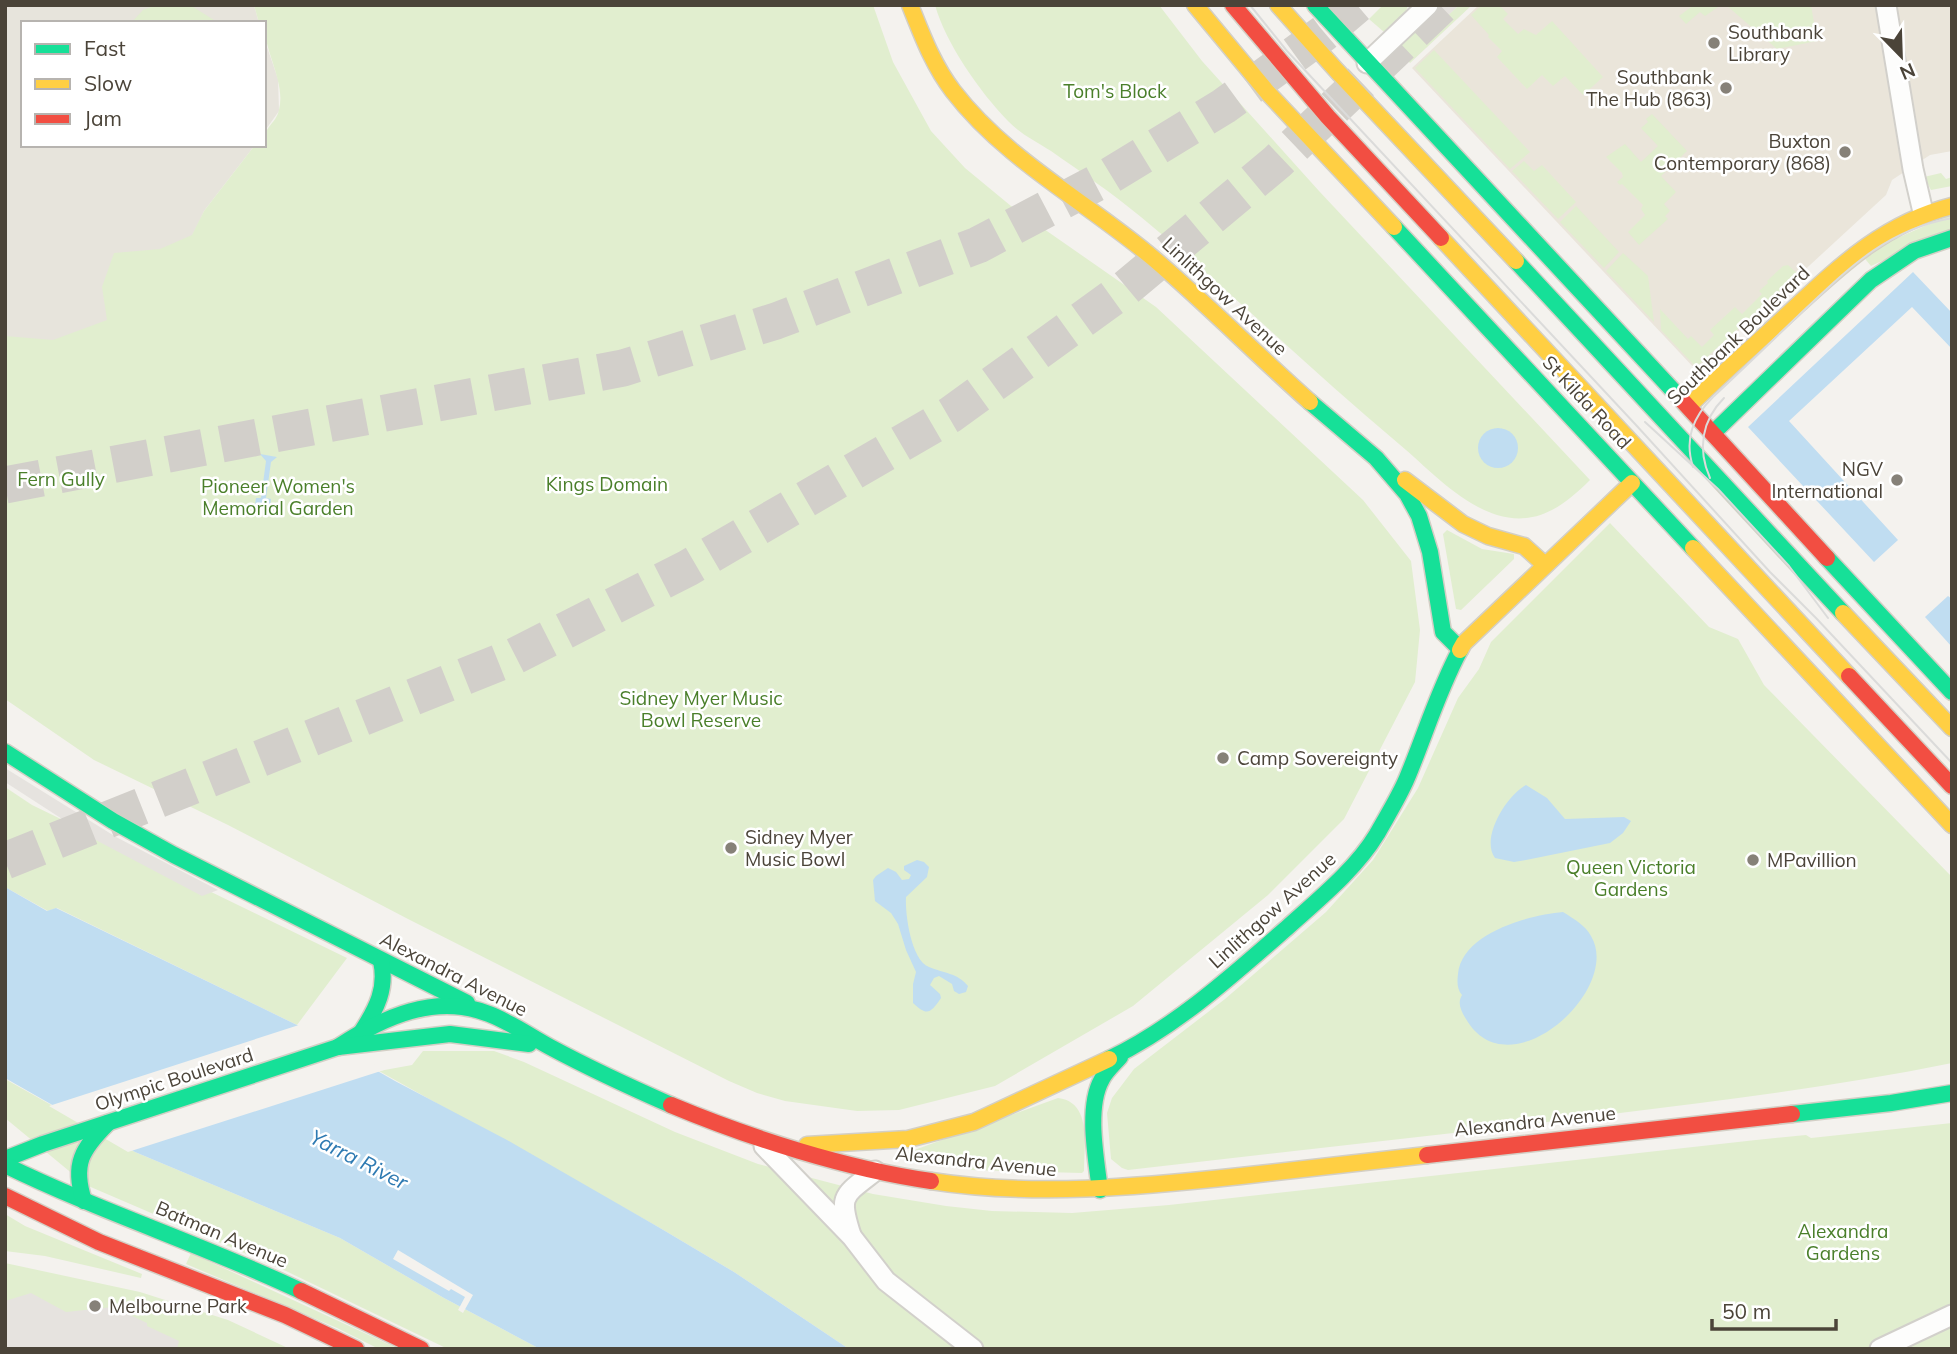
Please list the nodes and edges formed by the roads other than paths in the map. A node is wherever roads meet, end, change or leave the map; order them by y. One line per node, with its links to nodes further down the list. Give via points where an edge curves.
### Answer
1 (910, 5): 17 (main road, Linlithgow Avenue, via 939,70 983,128 1150,254 1315,408)
2 (1195, 5): 18 (main road, St Kilda Road, via 1268,93)
3 (1233, 5): 16 (main road, St Kilda Road, via 1328,117)
4 (1278, 5): 10 (main road, St Kilda Road)
5 (1315, 5): 8 (main road)
6 (1428, 5): 8 (street)
7 (1886, 5): 12 (street)
8 (1367, 63): 9 (main road)
9 (1434, 134): 10 (main road); 14 (main road)
10 (1421, 159): 16 (main road, St Kilda Road)
11 (1952, 206): 12 (main road, Southbank Boulevard)
12 (1923, 212): 14 (main road, Southbank Boulevard, via 1855,253)
13 (1952, 238): 15 (main road, Southbank Boulevard, via 1914,251 1871,280)
14 (1689, 406): 15 (main road); 16 (main road, Southbank Boulevard)
15 (1713, 433): 16 (main road, Southbank Boulevard); 21 (main road)
16 (1666, 450): 18 (main road, Southbank Boulevard); 22 (main road, St Kilda Road); 24 (main road, St Kilda Road)
17 (1373, 455): 19 (main road, via 1463,524 1530,549); 20 (main road, Linlithgow Avenue, via 1395,477 1417,513 1430,550 1443,632)
18 (1632, 483): 19 (main road, Linlithgow Avenue); 25 (main road, St Kilda Road)
19 (1545, 565): 20 (main road, Linlithgow Avenue)
20 (1460, 649): 30 (main road, Linlithgow Avenue, via 1392,809 1348,871 1232,976)
21 (1952, 692)
22 (1952, 728)
23 (5, 752): 26 (main road, Alexandra Avenue, via 113,821)
24 (1952, 786)
25 (1952, 825)
26 (381, 961): 27 (main road, Alexandra Avenue); 28 (main road, via 381,1000)
27 (494, 1015): 28 (main road, Olympic Boulevard, via 466,1007 431,1007 384,1020); 29 (main road, Alexandra Avenue)
28 (362, 1037): 29 (main road, Olympic Boulevard, via 450,1034); 34 (main road, Olympic Boulevard)
29 (551, 1047): 35 (main road, Alexandra Avenue, via 670,1104)
30 (1124, 1052): 31 (main road, Linlithgow Avenue); 33 (main road, Linlithgow Avenue, via 1102,1078)
31 (1046, 1090): 33 (main road, via 1065,1089 1078,1096); 36 (main road, Linlithgow Avenue, via 974,1122 922,1137)
32 (1952, 1093): 40 (main road, Alexandra Avenue, via 1843,1109)
33 (1095, 1117): 40 (main road, Linlithgow Avenue)
34 (108, 1123): 37 (main road, Olympic Boulevard); 42 (main road, via 86,1147 77,1170)
35 (756, 1137): 36 (main road, Alexandra Avenue); 44 (street)
36 (787, 1146): 39 (main road, Alexandra Avenue)
37 (5, 1157)
38 (5, 1166): 42 (main road, Batman Avenue)
39 (875, 1171): 40 (main road, Alexandra Avenue, via 972,1186); 44 (street, via 844,1199)
40 (1100, 1190)
41 (5, 1196): 45 (main road, via 99,1242)
42 (84, 1201): 43 (main road, Batman Avenue)
43 (169, 1234): 45 (main road); 48 (main road, Batman Avenue, via 259,1271)
44 (852, 1237): 49 (street, via 887,1281)
45 (174, 1271): 47 (main road)
46 (1952, 1315): 50 (street)
47 (356, 1349)
48 (421, 1349)
49 (974, 1349)
50 (1880, 1349)

